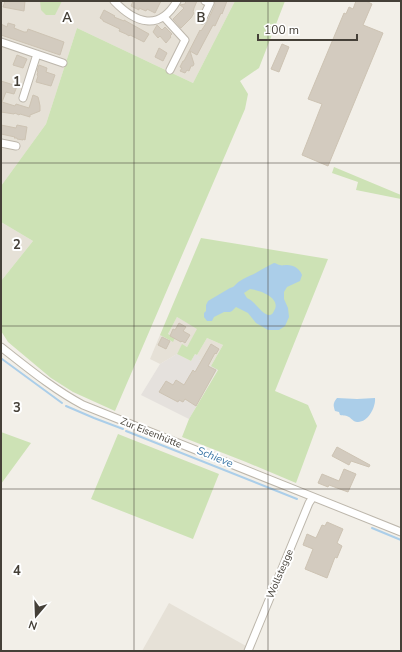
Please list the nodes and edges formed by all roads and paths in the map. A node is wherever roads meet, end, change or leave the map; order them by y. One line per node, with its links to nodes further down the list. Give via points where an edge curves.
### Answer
1 (114, 1): 4 (street, via 138,20 147,22)
2 (177, 1): 4 (street)
3 (208, 2): 5 (street)
4 (164, 17): 9 (street, via 185,40)
5 (202, 20)
6 (1, 42): 7 (street)
7 (37, 54): 8 (street); 10 (street)
8 (63, 63)
9 (170, 70)
10 (23, 98)
11 (1, 143): 12 (street)
12 (16, 146)
13 (1, 347): 14 (street, Zur Eisenhütte, via 51,386 83,405)
14 (313, 497): 15 (street, Zur Eisenhütte); 16 (street, Wollstegge)
15 (401, 532)
16 (248, 651)

